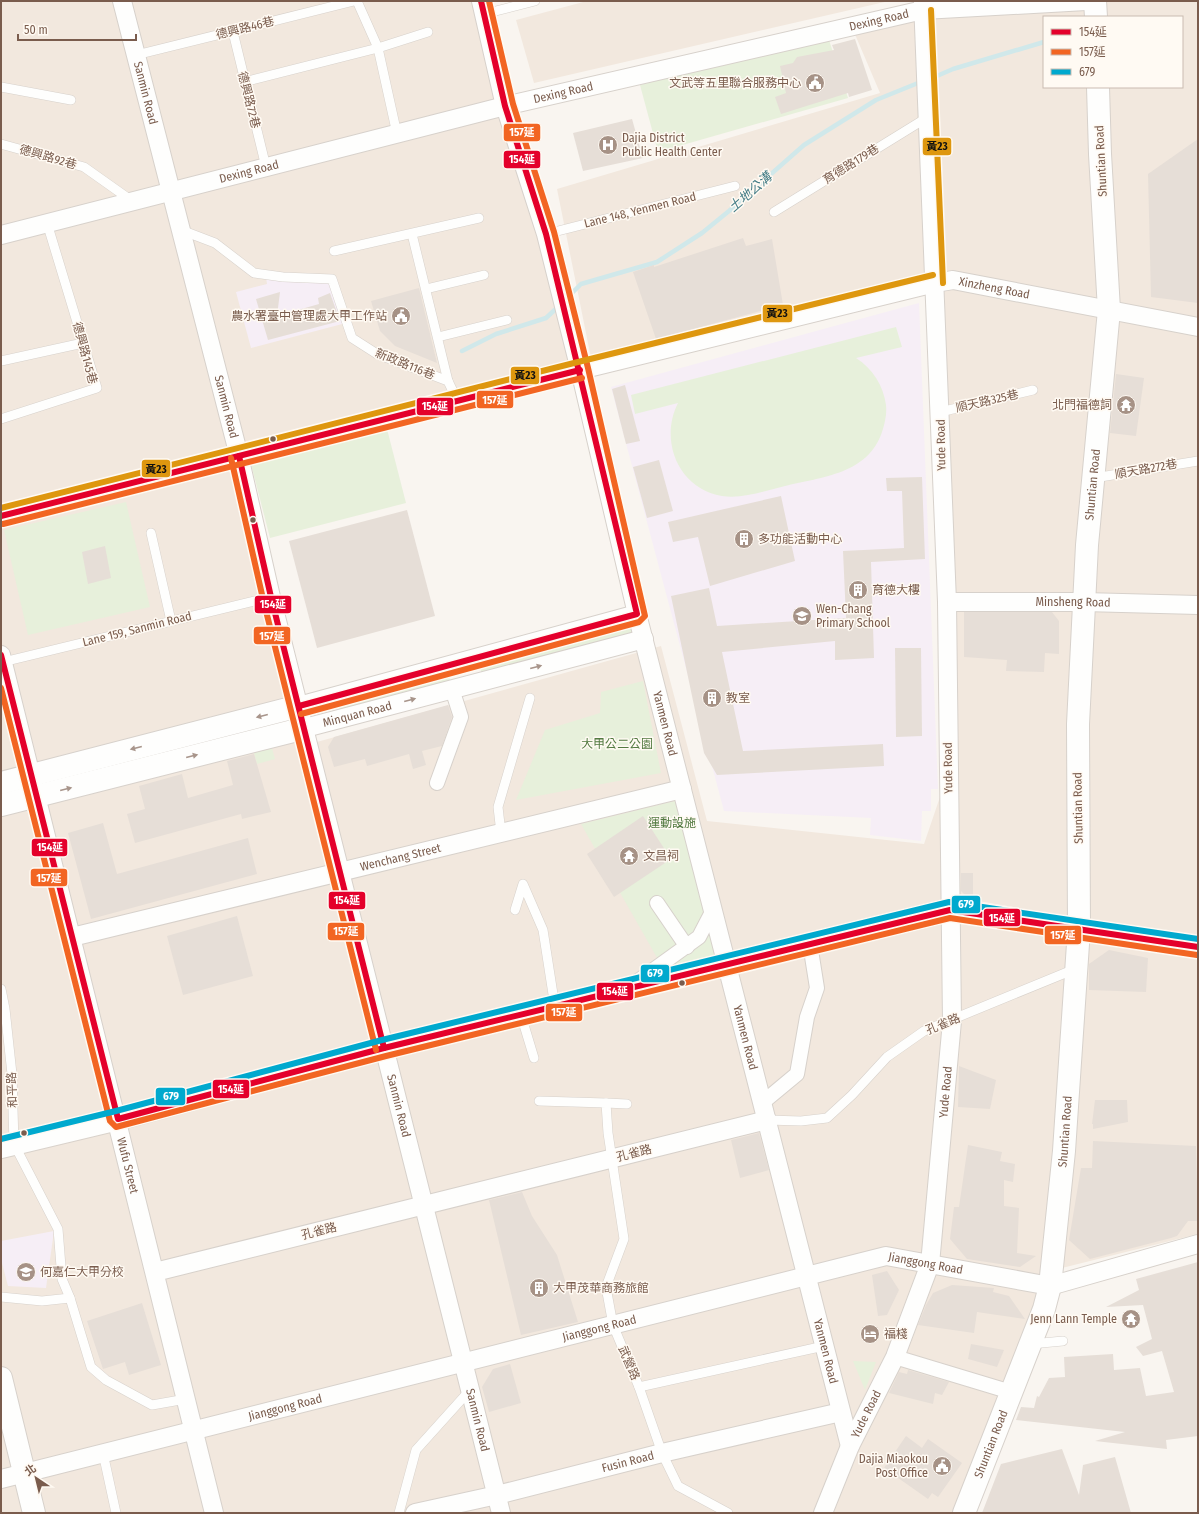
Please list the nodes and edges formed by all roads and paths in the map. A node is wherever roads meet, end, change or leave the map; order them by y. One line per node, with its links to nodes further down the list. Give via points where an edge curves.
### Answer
1 (122, 1): 13 (street, Sanmin Road)
2 (354, 1): 10 (lane, 德興路46巷)
3 (357, 1): 12 (lane)
4 (535, 1): 8 (lane)
5 (1086, 1): 7 (street, Dexing Road)
6 (1095, 1): 9 (street)
7 (923, 6): 18 (street, Dexing Road); 19 (street, Yude Road)
8 (482, 8): 18 (street, Yanmen Road)
9 (1096, 16)
10 (233, 32): 13 (lane, 德興路46巷); 14 (lane, 德興路72巷)
11 (428, 32): 12 (lane)
12 (378, 48): 14 (lane); 20 (lane)
13 (136, 55): 24 (street, Sanmin Road)
14 (244, 82): 22 (lane, 德興路72巷)
15 (1, 87): 17 (lane)
16 (1098, 88): 37 (street, Shuntian Road)
17 (71, 100)
18 (505, 106): 20 (street, Dexing Road); 31 (street, Yanmen Road)
19 (928, 117): 26 (lane, 育德路179巷); 35 (street, Yude Road)
20 (397, 134): 22 (street, Dexing Road)
21 (1, 144): 25 (lane, 德興路92巷, via 84,167)
22 (266, 167): 24 (street, Dexing Road)
23 (735, 186): 31 (lane, Lane 148, Yenmen Road)
24 (171, 192): 25 (street, Dexing Road); 29 (street, Sanmin Road)
25 (132, 201): 28 (street, Dexing Road)
26 (774, 212)
27 (479, 218): 30 (lane)
28 (47, 223): 32 (street, Dexing Road); 41 (lane, 德興路145巷)
29 (181, 230): 44 (lane, 新政路116巷, via 215,244 254,273 283,277 332,278 352,338 377,354); 49 (street, Sanmin Road)
30 (412, 234): 33 (lane); 36 (lane, 新政路116巷)
31 (546, 234): 43 (street, Yanmen Road)
32 (1, 235)
33 (334, 251)
34 (484, 275): 36 (lane)
35 (935, 282): 37 (street, Xinzheng Road, via 953,280); 43 (street, Xinzheng Road); 47 (street, Yude Road)
36 (426, 289): 40 (lane, 新政路116巷)
37 (1109, 310): 39 (street, Xinzheng Road); 51 (street, Shuntian Road)
38 (507, 320): 40 (lane)
39 (1198, 327)
40 (438, 337): 44 (lane, 新政路116巷)
41 (83, 342): 42 (lane); 48 (lane, 德興路145巷, via 97,388)
42 (1, 362)
43 (580, 370): 46 (street, Xinzheng Road); 58 (street, Yanmen Road)
44 (448, 380): 46 (lane, 新政路116巷)
45 (1033, 390): 47 (lane, 順天路325巷)
46 (458, 402): 49 (street, Xinzheng Road)
47 (940, 412): 55 (street, Yude Road)
48 (1, 419)
49 (240, 456): 52 (street, Xinzheng Road); 54 (street, Sanmin Road)
50 (1198, 461): 51 (lane, 順天路272巷)
51 (1094, 478): 56 (street, Shuntian Road)
52 (1, 516)
53 (151, 533): 59 (lane)
54 (271, 597): 59 (lane, Lane 159, Sanmin Road); 65 (street, Sanmin Road)
55 (947, 602): 56 (street, Minsheng Road); 78 (street, Yude Road)
56 (1084, 602): 57 (street, Minsheng Road); 79 (street, Shuntian Road, via 1078,724)
57 (1198, 604)
58 (637, 614): 60 (street, Yanmen Road); 62 (street, Minquan Road)
59 (171, 621): 61 (lane, Lane 159, Sanmin Road)
60 (644, 639): 63 (street, Minquan Road, one-way to 60); 70 (street, Yanmen Road)
61 (2, 658): 67 (street, Wufu Street)
62 (462, 662): 63 (street); 65 (street, Minquan Road)
63 (463, 686): 66 (street, Minquan Road, one-way to 63); 69 (street, via 461,717)
64 (530, 698): 73 (lane, via 498,808)
65 (299, 706): 66 (street, Sanmin Road); 67 (street, Minquan Road, one-way to 67)
66 (305, 728): 71 (street, Minquan Road, one-way to 66); 74 (street, Sanmin Road)
67 (31, 775): 68 (street, Minquan Road); 71 (street, Wufu Street)
68 (1, 783)
69 (437, 783)
70 (682, 789): 73 (street, Wenchang Street); 77 (street, Yanmen Road)
71 (36, 796): 72 (street, Minquan Road); 80 (street, Wufu Street)
72 (1, 805)
73 (501, 833): 74 (street, Wenchang Street)
74 (341, 872): 80 (street, Wenchang Street); 91 (street, Sanmin Road)
75 (657, 903): 82 (street)
76 (516, 910): 88 (lane, via 523,884 543,930)
77 (713, 910): 82 (street, via 699,937); 84 (street, Yanmen Road)
78 (950, 910): 79 (street); 81 (street); 90 (street, Yude Road)
79 (1079, 929): 83 (street); 85 (street, Shuntian Road)
80 (72, 937): 97 (street, Wufu Street)
81 (810, 944): 84 (street); 95 (street, via 817,988 807,1017 797,1074)
82 (687, 947): 87 (street)
83 (1198, 947)
84 (727, 964): 87 (street); 95 (street, Yanmen Road)
85 (1076, 969): 90 (lane, 孔雀路); 106 (street, Shuntian Road, via 1064,1151)
86 (1, 989): 99 (lane, 和平路, via 12,1074)
87 (626, 989): 88 (street)
88 (555, 1007): 89 (street)
89 (522, 1015): 91 (street); 92 (lane)
90 (952, 1021): 98 (lane, 孔雀路, via 924,1031 887,1058 826,1118 801,1121); 103 (street, Yude Road)
91 (384, 1048): 97 (street); 101 (street, Sanmin Road)
92 (534, 1058)
93 (539, 1101): 94 (lane)
94 (606, 1103): 96 (lane); 100 (lane, 武營路)
95 (762, 1103): 98 (street, Yanmen Road)
96 (627, 1104)
97 (118, 1119): 99 (street); 104 (street, Wufu Street)
98 (767, 1120): 100 (street, 孔雀路); 105 (street, Yanmen Road)
99 (8, 1145): 108 (lane, via 58,1229 62,1279)
100 (612, 1159): 101 (street, 孔雀路); 109 (lane, 武營路, via 624,1239 606,1287)
101 (424, 1205): 104 (street, 孔雀路); 114 (street, Sanmin Road)
102 (1198, 1244): 106 (street, Jianggong Road)
103 (930, 1264): 105 (street, Jianggong Road, via 886,1256); 106 (street, Jianggong Road); 113 (street, Yude Road)
104 (155, 1272): 119 (street, Wufu Street)
105 (807, 1276): 109 (street, Jianggong Road); 112 (street, Yanmen Road)
106 (1050, 1286): 111 (street, Shuntian Road)
107 (1, 1297): 108 (lane, via 42,1301)
108 (70, 1298): 119 (lane, via 91,1367 100,1375 152,1405)
109 (613, 1325): 114 (street, Jianggong Road); 116 (lane, 武營路)
110 (1063, 1341): 111 (lane)
111 (1030, 1344): 118 (street, Shuntian Road)
112 (824, 1346): 116 (lane); 120 (street, Yanmen Road)
113 (895, 1357): 118 (street); 122 (street, Yude Road)
114 (463, 1362): 117 (street, Sanmin Road); 121 (street, Jianggong Road)
115 (1, 1378): 125 (street)
116 (639, 1387): 124 (lane, 武營路)
117 (470, 1390): 127 (street, Sanmin Road); 131 (lane, via 416,1450)
118 (1011, 1392): 136 (street, Shuntian Road)
119 (186, 1399): 121 (street, Wufu Street)
120 (841, 1412): 122 (street, Yanmen Road); 124 (street, Fusin Road)
121 (194, 1430): 123 (street, Jianggong Road); 130 (street, Wufu Street)
122 (850, 1446): 135 (street, Yude Road)
123 (103, 1453): 125 (street, Jianggong Road); 129 (lane)
124 (662, 1453): 127 (street, Fusin Road); 134 (lane, 武營路, via 678,1486)
125 (24, 1473): 126 (street, Jianggong Road); 128 (street)
126 (1, 1479)
127 (497, 1495): 132 (street, Fusin Road); 133 (street, Sanmin Road)
128 (34, 1513)
129 (116, 1513)
130 (214, 1513)
131 (399, 1513)
132 (415, 1513)
133 (501, 1513)
134 (728, 1513)
135 (823, 1513)
136 (964, 1513)

